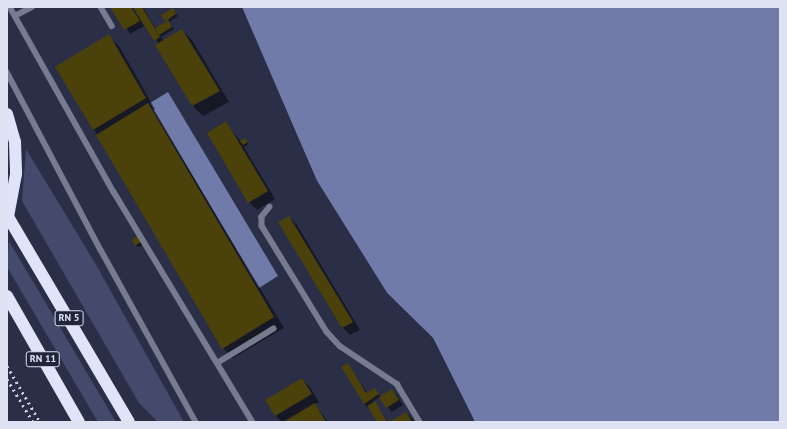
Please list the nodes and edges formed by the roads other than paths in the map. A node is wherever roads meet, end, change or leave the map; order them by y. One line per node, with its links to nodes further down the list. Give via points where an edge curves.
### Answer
1 (10, 7): 4 (lane)
2 (32, 7): 4 (lane)
3 (101, 7): 5 (lane)
4 (15, 16): 13 (lane, via 114,192)
5 (112, 26)
6 (7, 72): 16 (lane)
7 (7, 114): 10 (highway, via 15,142 16,174)
8 (270, 207): 18 (lane, via 262,217 262,226 324,329 340,346 397,384)
9 (7, 215): 15 (highway, RN 5)
10 (7, 222)
11 (7, 296): 14 (highway, RN 11)
12 (273, 329): 13 (lane)
13 (217, 363): 17 (lane)
14 (80, 422)
15 (129, 422)
16 (196, 422)
17 (253, 422)
18 (420, 422)

